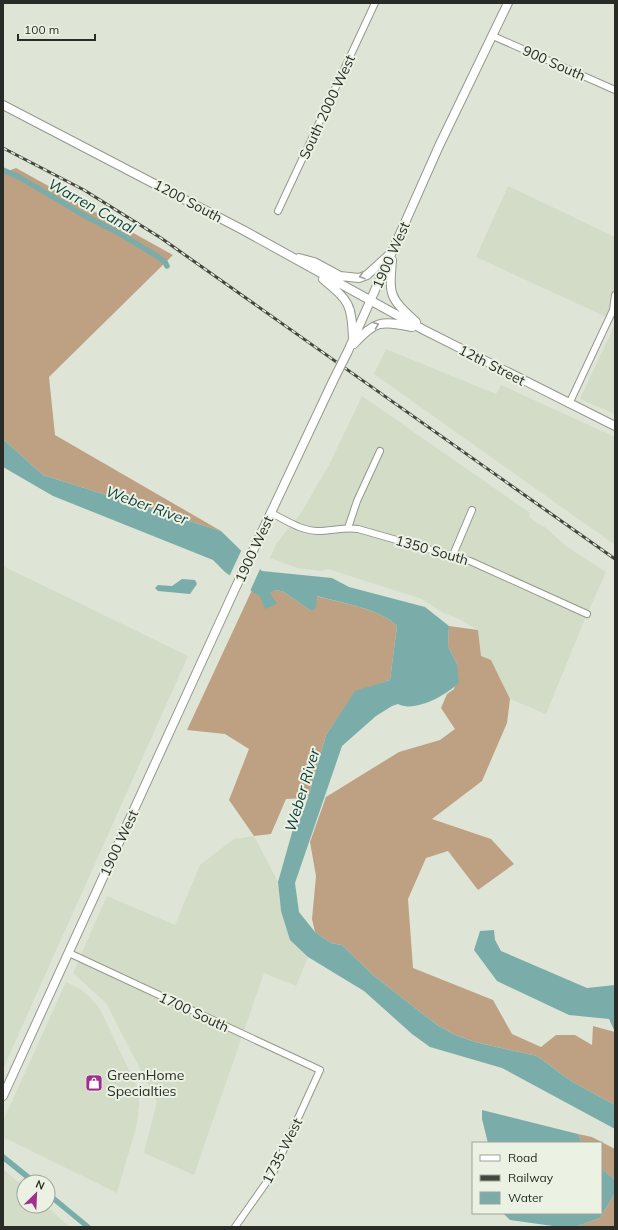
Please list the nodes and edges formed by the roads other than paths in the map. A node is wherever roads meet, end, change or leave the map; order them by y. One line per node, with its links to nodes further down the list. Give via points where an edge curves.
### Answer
1 (375, 3): 6 (street, South 2000 West)
2 (508, 3): 3 (main road, 1900 West)
3 (493, 36): 4 (street, 900 South); 7 (main road, 1900 West, via 439,146)
4 (615, 90)
5 (3, 105): 8 (main road, 1200 South)
6 (278, 211)
7 (392, 253): 8 (main road, one-way to 8, via 367,275 359,278 340,276 314,262); 11 (main road, 1900 West); 12 (main road, via 390,291 394,299)
8 (287, 255): 9 (main road, 1200 South)
9 (309, 267): 11 (main road, 1200 South); 13 (main road, via 349,305)
10 (615, 295): 15 (street, via 612,310)
11 (371, 302): 12 (main road, 12th Street); 13 (main road, 1900 West)
12 (424, 330): 14 (main road, one-way to 12, via 367,330 379,323 389,322); 15 (main road, 12th Street)
13 (353, 340): 14 (main road, 1900 West)
14 (348, 350): 19 (main road, 1900 West, bridge)
15 (569, 404): 16 (main road, 12th Street)
16 (615, 426)
17 (380, 451): 20 (street, via 357,501)
18 (472, 510): 21 (street)
19 (271, 513): 20 (street, 1350 South, via 305,529 317,531); 23 (main road, 1900 West)
20 (348, 528): 21 (street, 1350 South)
21 (453, 555): 22 (street, 1350 South)
22 (587, 614)
23 (68, 953): 24 (street, 1700 South); 25 (main road, 1900 West)
24 (320, 1070): 26 (street, 1735 West, via 273,1173)
25 (3, 1096)
26 (235, 1227)

